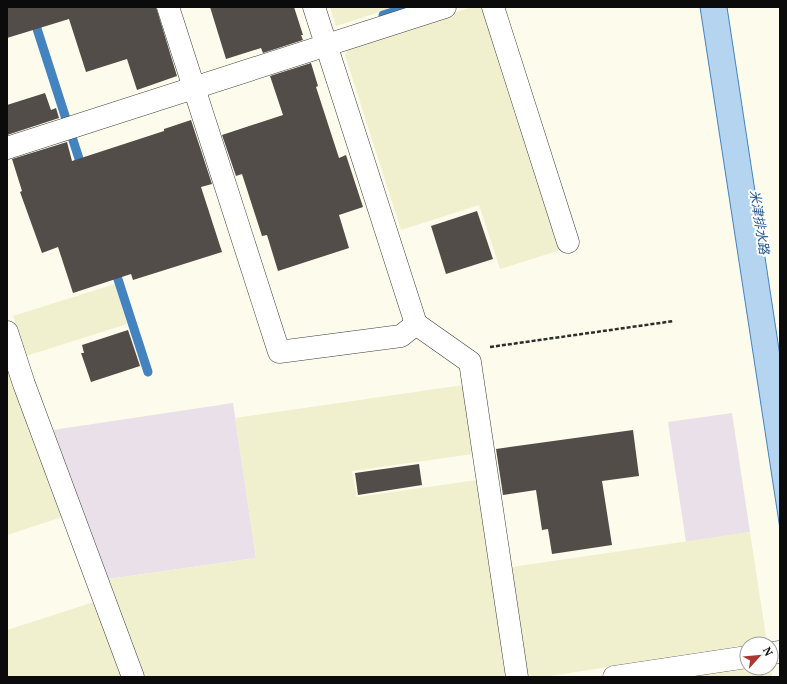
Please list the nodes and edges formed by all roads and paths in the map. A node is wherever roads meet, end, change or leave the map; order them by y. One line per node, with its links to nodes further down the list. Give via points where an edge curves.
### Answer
1 (168, 7): 6 (street)
2 (314, 7): 5 (street)
3 (445, 7): 5 (street)
4 (493, 7): 8 (street)
5 (326, 45): 6 (street); 10 (street)
6 (194, 88): 7 (street); 10 (street, via 279,352 401,336)
7 (7, 148)
8 (568, 242)
9 (674, 321): 12 (path, via 481,349)
10 (416, 324): 12 (street)
11 (7, 332): 14 (street)
12 (470, 362): 15 (street)
13 (739, 658): 16 (street)
14 (133, 677)
15 (517, 677)
16 (614, 677)

